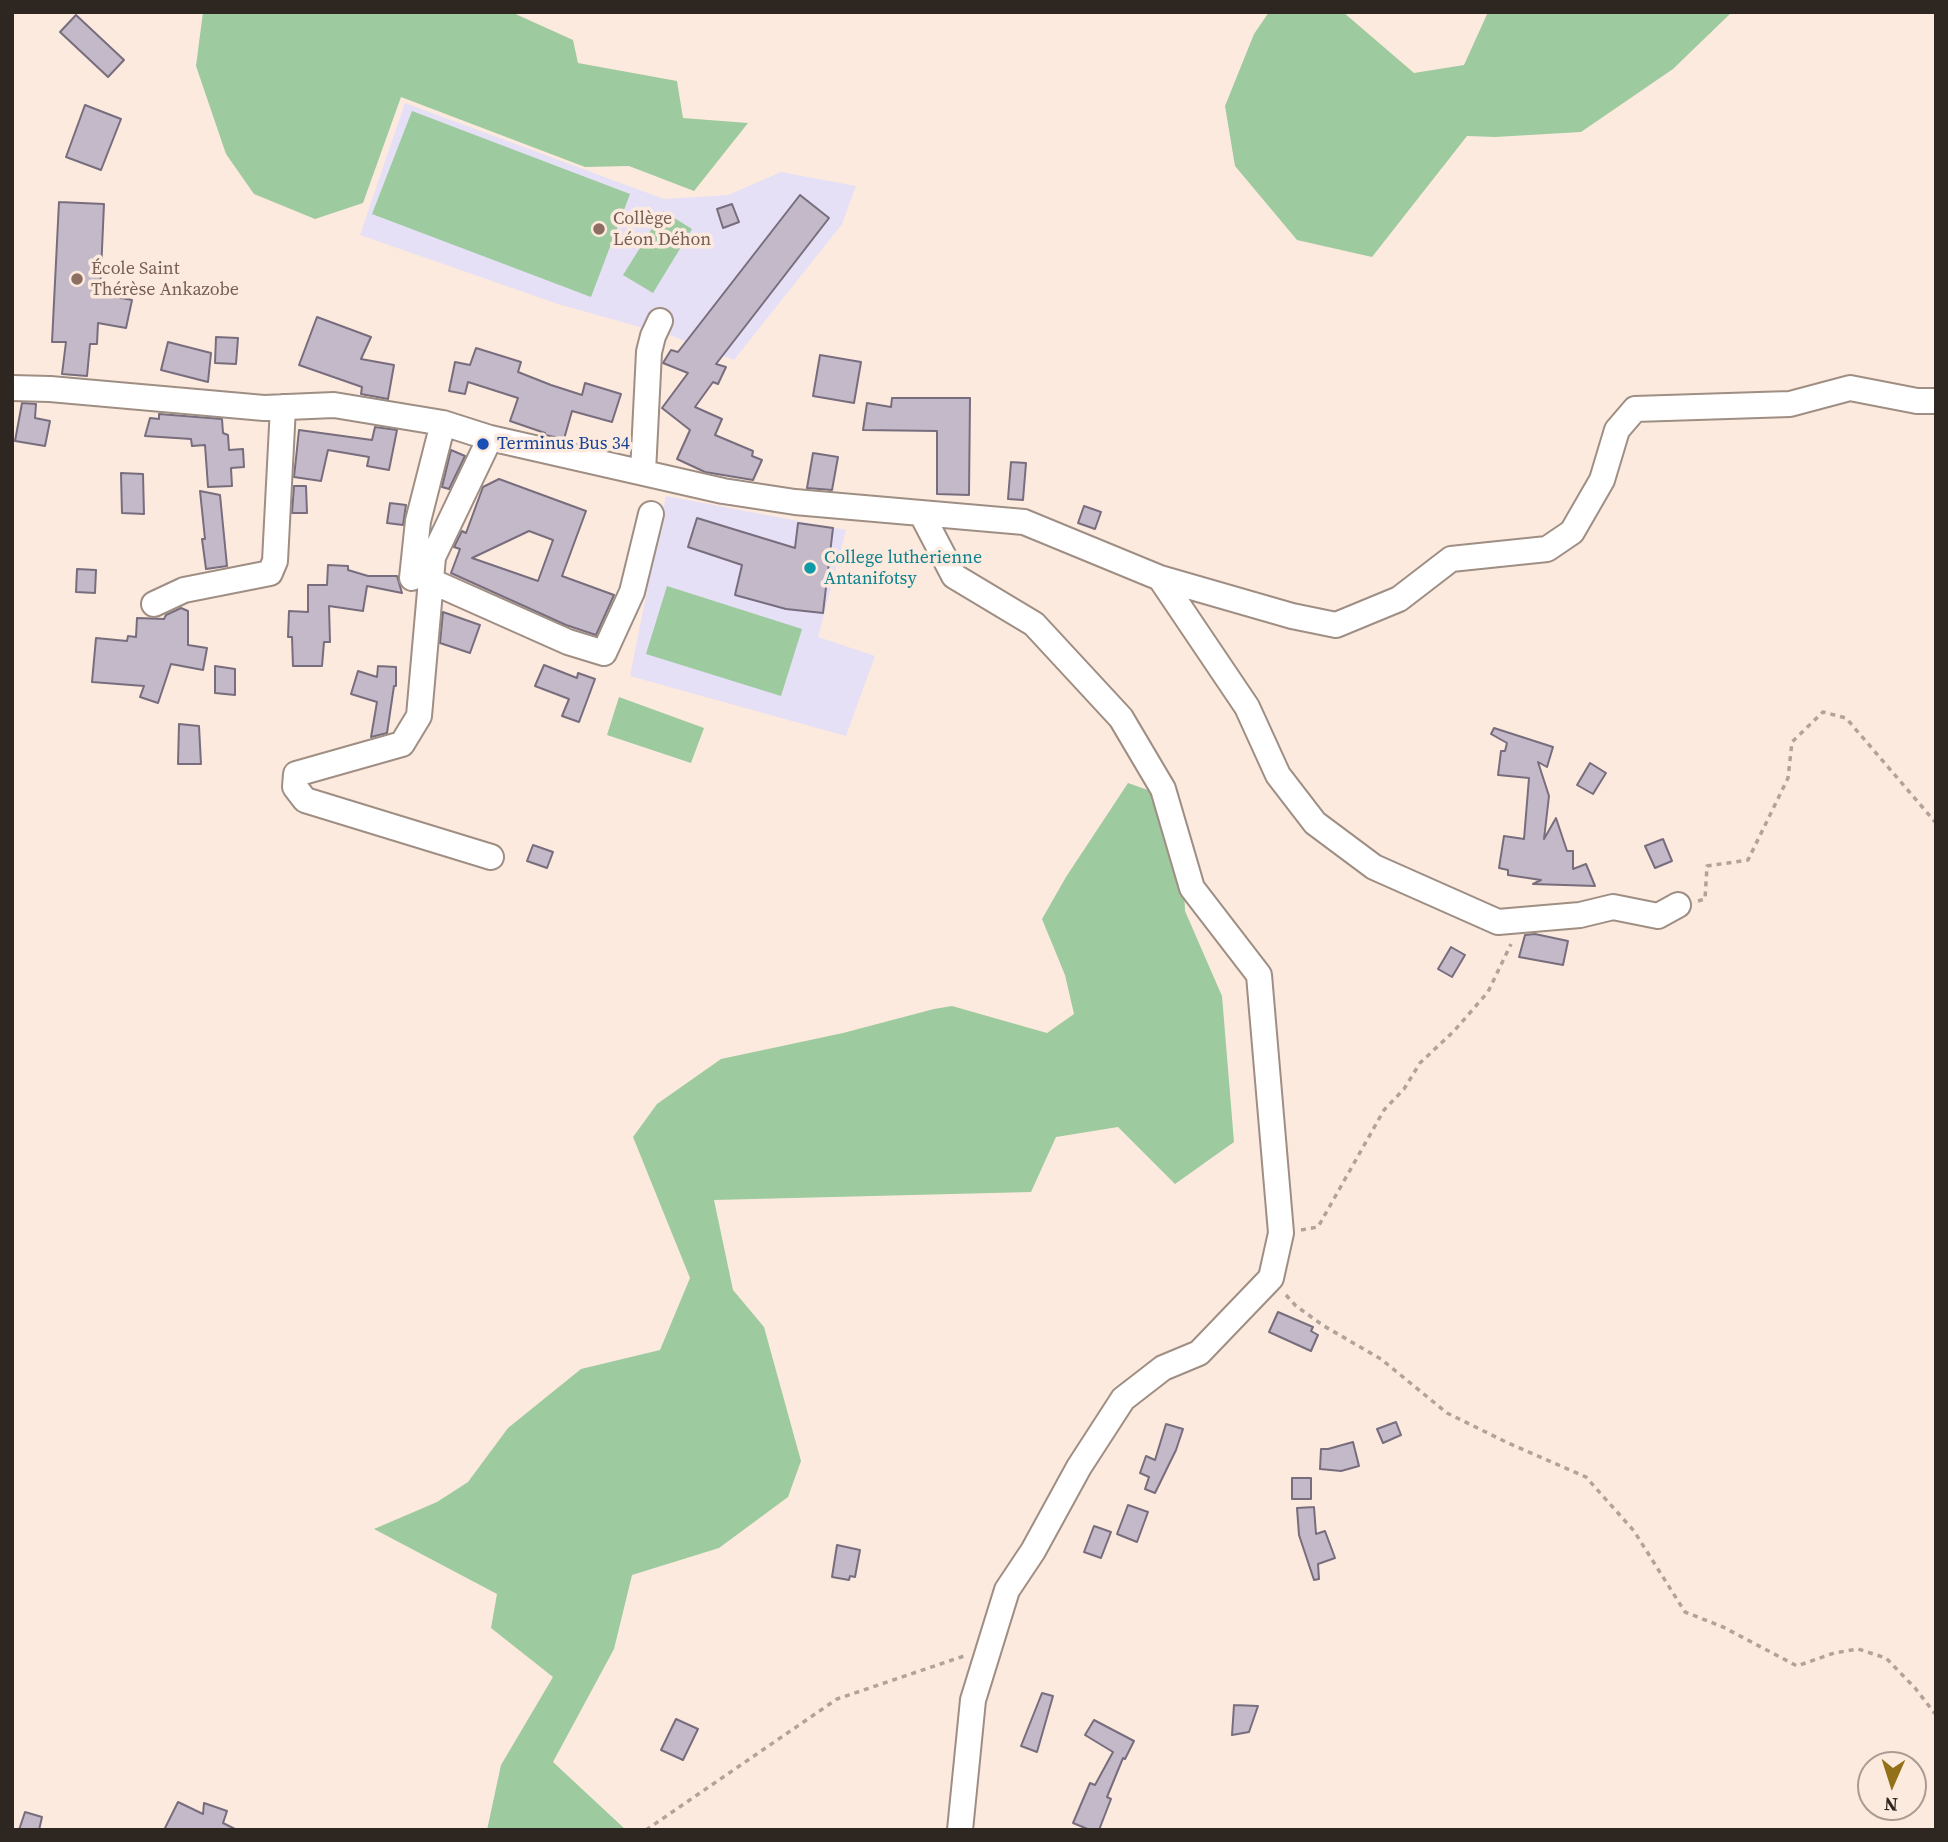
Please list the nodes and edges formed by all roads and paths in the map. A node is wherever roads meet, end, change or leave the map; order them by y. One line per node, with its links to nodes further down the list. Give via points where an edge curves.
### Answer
1 (660, 321): 7 (street, via 649,352)
2 (12, 387): 4 (street)
3 (1936, 401): 10 (street, via 1850,388 1790,404 1635,409 1617,430 1602,480 1572,532 1547,549 1451,559 1399,599 1336,625)
4 (283, 407): 5 (street, via 334,405); 12 (street, via 275,561 270,573 184,590)
5 (443, 424): 6 (street); 11 (street, via 418,521)
6 (490, 438): 7 (street); 11 (street)
7 (643, 472): 8 (street, via 783,500)
8 (921, 513): 10 (street, via 1024,522); 17 (street, via 954,576 1034,624 1121,718 1163,789 1192,888 1259,975)
9 (651, 514): 11 (street, via 632,592 604,653)
10 (1160, 578): 16 (street, via 1247,707 1278,775 1315,822 1374,867 1499,922)
11 (422, 580): 14 (street, via 419,716 402,744 296,774 295,787 305,800)
12 (154, 604)
13 (1936, 823): 15 (path, via 1846,718 1823,712 1792,742 1788,778 1748,860 1707,866 1705,899)
14 (491, 857)
15 (1678, 905): 16 (street, via 1658,916 1613,907)
16 (1521, 920): 17 (path, via 1488,992 1420,1063 1384,1110 1318,1227)
17 (1281, 1234): 18 (street)
18 (1270, 1278): 19 (street, via 1199,1353 1163,1368 1123,1399 1007,1590); 20 (path, via 1296,1306 1381,1359 1447,1413 1586,1477 1634,1531 1685,1612 1797,1665 1858,1649 1886,1658)
19 (989, 1647): 21 (path, via 837,1699); 22 (street, via 973,1700)
20 (1936, 1715)
21 (646, 1830)
22 (960, 1830)

